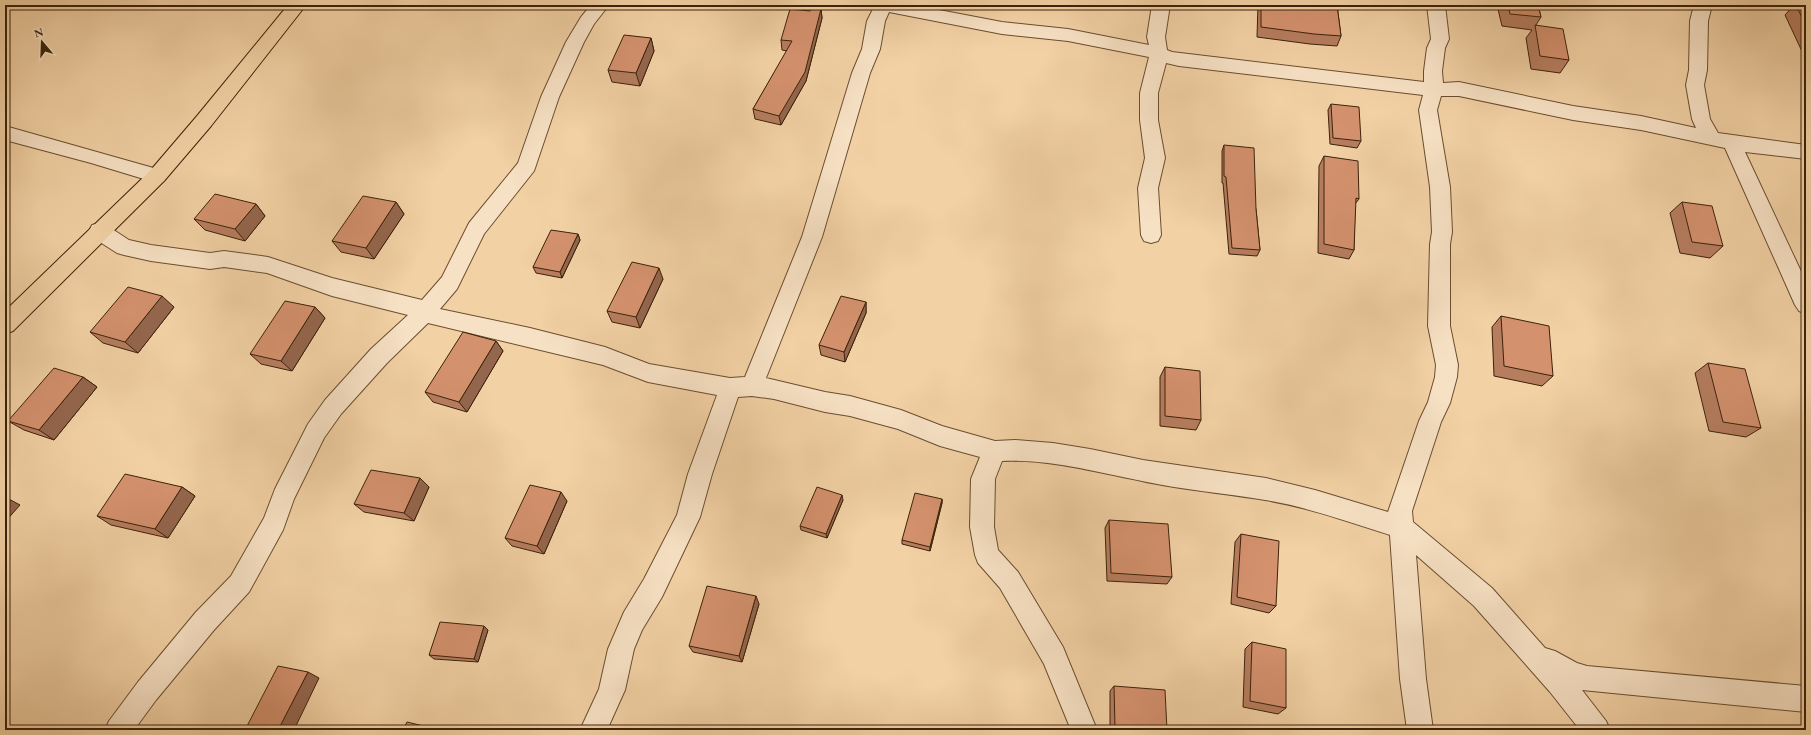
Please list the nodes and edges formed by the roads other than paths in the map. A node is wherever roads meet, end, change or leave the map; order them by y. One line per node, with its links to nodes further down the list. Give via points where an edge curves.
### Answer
1 (297, 5): 13 (highway)
2 (600, 5): 17 (street, via 575,42 550,97 527,166 476,229 450,283)
3 (883, 5): 7 (street, via 1002,28 1068,35); 19 (street, via 876,21 871,49 812,237)
4 (1161, 5): 7 (street, via 1156,37)
5 (1436, 5): 8 (street, via 1440,39 1433,71)
6 (1703, 5): 10 (street, via 1699,20 1698,70 1695,85 1698,108)
7 (1159, 53): 8 (street, via 1179,60); 15 (street, via 1149,93 1150,126 1155,158 1148,188)
8 (1434, 90): 10 (street, via 1459,89); 21 (street, via 1428,110 1440,187 1442,232 1439,326 1446,377 1400,511)
9 (5, 133): 13 (street)
10 (1711, 138): 11 (street)
11 (1732, 143): 12 (street); 16 (street)
12 (1806, 152)
13 (157, 176): 14 (highway)
14 (99, 231): 17 (street, via 124,247 210,261 246,260 332,287); 18 (highway)
15 (1151, 235)
16 (1806, 305)
17 (425, 310): 19 (street, via 436,316 530,336 605,356 648,373); 24 (street, via 333,407 316,431 283,497 275,522 240,584 200,627)
18 (5, 324)
19 (741, 387): 20 (street, via 774,388 875,413 901,420 940,436); 25 (street, via 720,420 688,516 653,588 633,621 621,649 608,701)
20 (995, 451): 21 (street, via 1053,453 1143,471 1266,489); 26 (street, via 983,479 982,527 987,555 1009,580 1054,656)
21 (1400, 527): 22 (street, via 1483,597); 27 (street)
22 (1530, 650): 23 (street, via 1557,667 1587,679); 28 (street)
23 (1806, 699)
24 (118, 730)
25 (593, 730)
26 (1084, 730)
27 (1420, 730)
28 (1597, 730)

